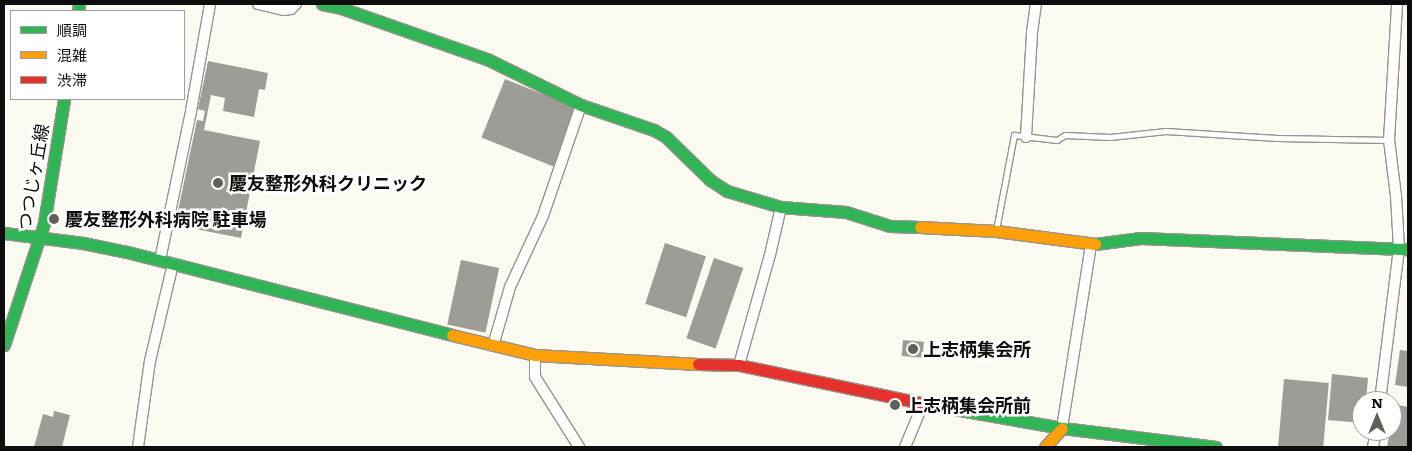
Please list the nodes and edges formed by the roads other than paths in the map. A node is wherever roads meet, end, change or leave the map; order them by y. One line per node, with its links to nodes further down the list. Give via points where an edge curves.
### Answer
1 (210, 4): 17 (street, via 192,111)
2 (258, 4): 3 (street, via 284,10)
3 (296, 4)
4 (322, 4): 8 (street, via 487,59)
5 (1036, 4): 9 (street)
6 (1397, 4): 10 (street)
7 (64, 100): 14 (street, つつじヶ丘線)
8 (581, 105): 11 (street, via 654,130 727,191); 20 (street, via 542,216 510,287)
9 (1026, 137): 10 (lane, via 1057,140 1065,135 1110,137 1166,131); 12 (lane, via 1014,135)
10 (1388, 140): 16 (street)
11 (781, 208): 12 (street, via 846,212 890,226); 22 (street)
12 (996, 231): 15 (street)
13 (4, 234): 14 (street)
14 (41, 238): 17 (street); 19 (street, つつじヶ丘線)
15 (1091, 244): 16 (street, via 1141,238 1196,238); 25 (street)
16 (1404, 249): 23 (street)
17 (160, 260): 18 (street)
18 (173, 264): 20 (street); 26 (street, via 150,361)
19 (4, 345)
20 (493, 346): 21 (street)
21 (535, 355): 22 (street); 27 (street, via 536,377)
22 (739, 365): 24 (street)
23 (1382, 391)
24 (923, 404): 25 (street); 28 (street)
25 (1062, 428): 29 (street); 30 (street)
26 (138, 447)
27 (579, 447)
28 (905, 447)
29 (1045, 447)
30 (1216, 447)

